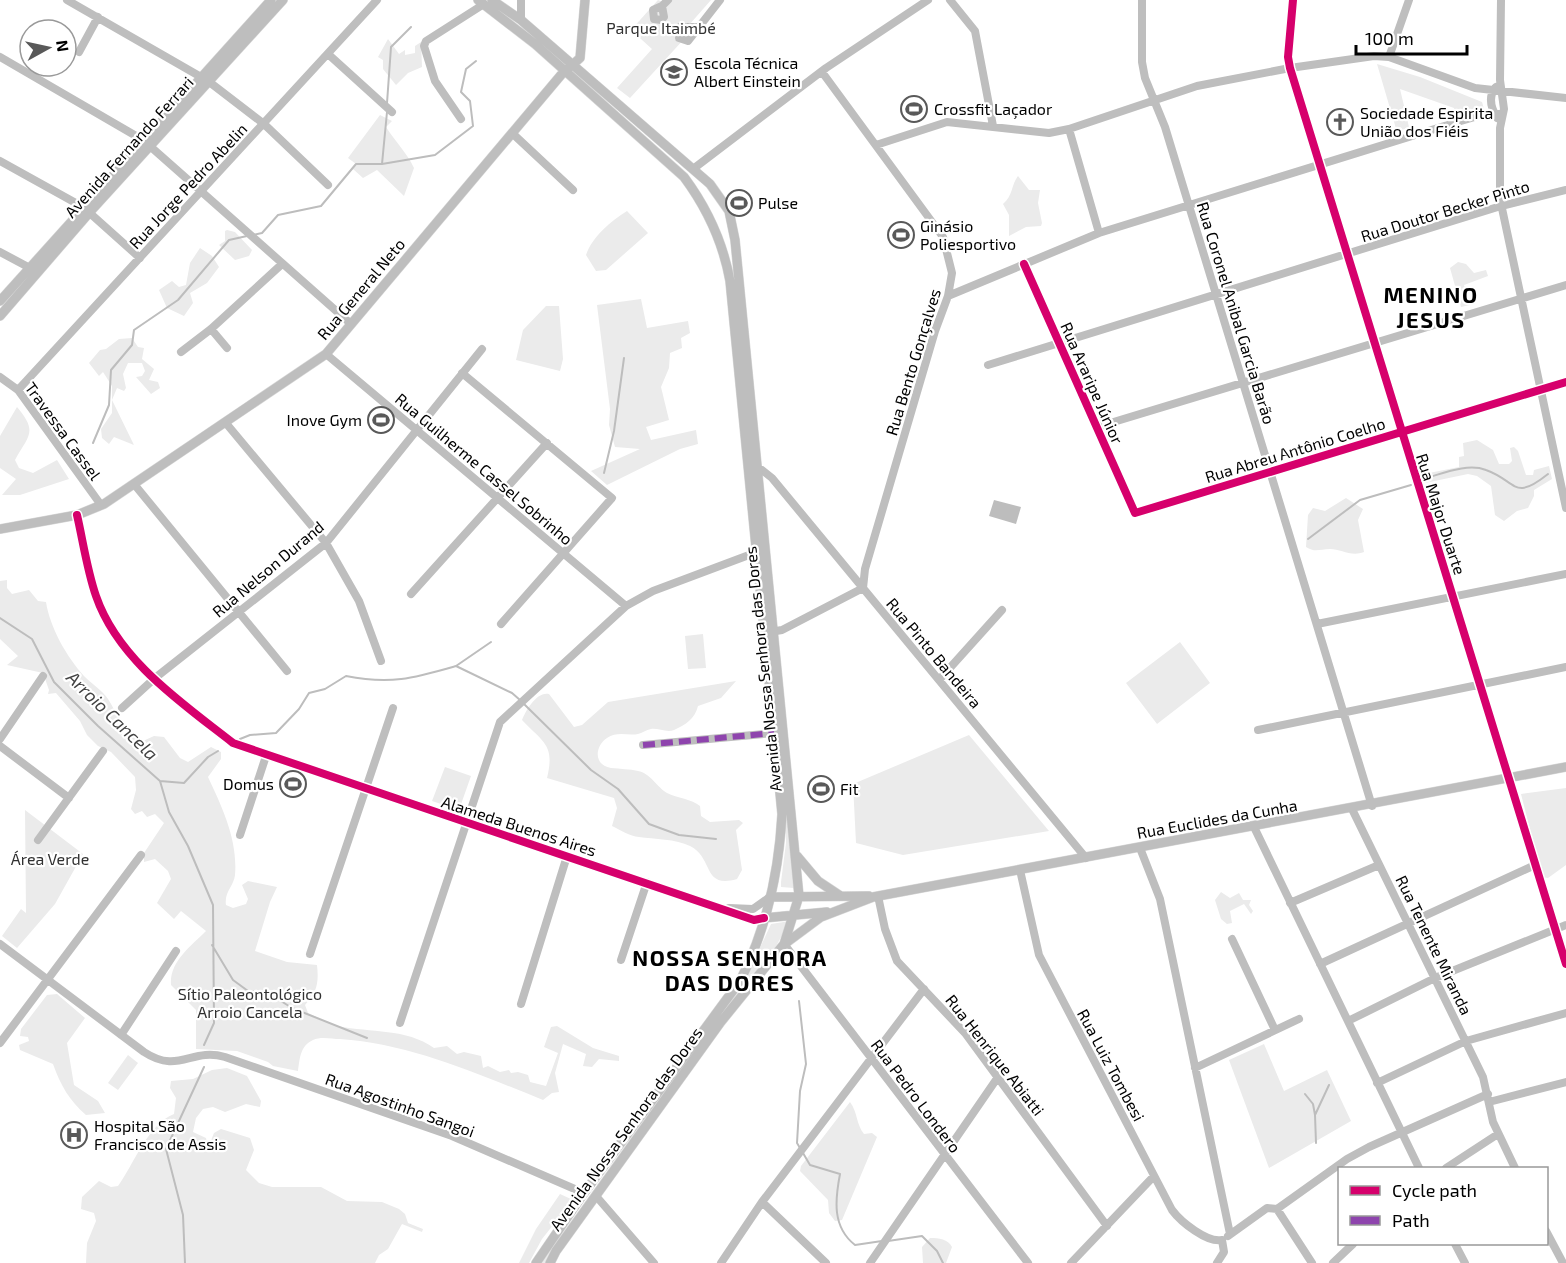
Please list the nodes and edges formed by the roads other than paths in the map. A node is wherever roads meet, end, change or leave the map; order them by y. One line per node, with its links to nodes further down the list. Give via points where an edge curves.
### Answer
1 (67, 0): 15 (street)
2 (271, 0): 25 (main road, Avenida Fernando Ferrari)
3 (283, 0): 25 (main road, Avenida Fernando Ferrari)
4 (377, 0): 19 (street, Rua Jorge Pedro Abelin)
5 (520, 0): 16 (street)
6 (585, 0): 22 (main road, Rua General Neto, via 580,57)
7 (720, 0): 17 (street)
8 (928, 0): 24 (street)
9 (950, 0): 35 (street, via 975,31)
10 (1142, 0): 30 (street, Rua Coronel Anibal Garcia Barão, via 1142,62)
11 (1293, 0): 23 (street, Rua Major Duarte)
12 (1409, 0): 21 (street)
13 (1501, 0): 26 (street)
14 (485, 1): 16 (main road); 22 (main road); 33 (street, via 424,46 435,81)
15 (98, 17): 18 (street); 25 (street)
16 (522, 20): 22 (main road)
17 (697, 27)
18 (79, 52)
19 (328, 54): 31 (street); 34 (street, Rua Jorge Pedro Abelin)
20 (0, 57): 38 (street)
21 (1389, 57): 23 (street); 26 (street, via 1457,83)
22 (569, 67): 37 (main road, Rua General Neto); 42 (main road, Avenida Nossa Senhora das Dores); 51 (main road, Avenida Nossa Senhora das Dores, via 684,177)
23 (1290, 68): 30 (street, via 1197,86); 41 (street, Rua Major Duarte)
24 (822, 72): 39 (street, Rua Bento Gonçalves); 42 (street)
25 (204, 79): 34 (street); 38 (main road, Avenida Fernando Ferrari)
26 (1498, 90): 27 (street); 29 (street); 32 (street, via 1491,96)
27 (1514, 93): 28 (street); 29 (street)
28 (1566, 98)
29 (1504, 100): 32 (street)
30 (1154, 101): 36 (street); 47 (street, Rua Coronel Anibal Garcia Barão)
31 (392, 112)
32 (1496, 112): 41 (street); 48 (street, via 1500,128)
33 (461, 119)
34 (264, 124): 43 (street); 46 (street, Rua Jorge Pedro Abelin)
35 (993, 126): 36 (street, via 1049,133); 39 (street, via 947,122)
36 (1069, 129): 52 (street)
37 (512, 133): 44 (street); 65 (main road, Rua General Neto)
38 (146, 143): 46 (street); 49 (main road, Avenida Fernando Ferrari)
39 (876, 146): 61 (street, Rua Bento Gonçalves, via 943,237 952,273)
40 (0, 161): 49 (street)
41 (1320, 165): 47 (street); 54 (street, Rua Major Duarte)
42 (693, 170): 50 (main road, Avenida Nossa Senhora das Dores, via 722,198)
43 (328, 185)
44 (573, 190)
45 (1566, 190): 48 (street, Rua Doutor Becker Pinto)
46 (201, 192): 55 (street, Rua Jorge Pedro Abelin); 56 (street)
47 (1189, 205): 52 (street); 60 (street, Rua Coronel Anibal Garcia Barão)
48 (1501, 206): 54 (street, Rua Doutor Becker Pinto); 62 (street)
49 (86, 210): 55 (street); 58 (main road, Avenida Fernando Ferrari); 64 (main road, Avenida Fernando Ferrari)
50 (729, 211): 51 (main road); 85 (main road, Avenida Nossa Senhora das Dores, via 740,287)
51 (709, 216): 85 (main road, Avenida Nossa Senhora das Dores, via 723,249 730,281)
52 (1099, 232): 57 (street)
53 (0, 252): 58 (street)
54 (1348, 255): 60 (street, Rua Doutor Becker Pinto); 67 (street, Rua Major Duarte)
55 (140, 258): 78 (street, Rua Jorge Pedro Abelin)
56 (282, 264): 65 (street); 66 (street)
57 (1024, 264): 61 (street); 68 (street, Rua Araripe Júnior)
58 (30, 268): 63 (main road, Avenida Fernando Ferrari)
59 (1566, 285): 62 (street)
60 (1216, 294): 68 (street, Rua Doutor Becker Pinto); 77 (street, Rua Coronel Anibal Garcia Barão)
61 (948, 296): 98 (street, Rua Bento Gonçalves, via 865,569)
62 (1521, 298): 67 (street); 79 (street)
63 (0, 301)
64 (0, 316)
65 (351, 324): 72 (main road, Rua General Neto)
66 (211, 329): 69 (street); 71 (street)
67 (1375, 342): 77 (street); 83 (street, Rua Major Duarte)
68 (1059, 343): 73 (street, Rua Doutor Becker Pinto); 81 (street, Rua Araripe Júnior)
69 (227, 348)
70 (482, 349): 74 (street, Rua Nelson Durand)
71 (181, 352)
72 (326, 354): 80 (main road, Rua General Neto); 82 (street, Rua Guilherme Cassel Sobrinho)
73 (988, 365)
74 (462, 373): 82 (street, Rua Nelson Durand); 84 (street)
75 (0, 377): 78 (street, Travessa Cassel)
76 (1566, 382): 79 (street, Rua Abreu Antônio Coelho)
77 (1243, 383): 81 (street); 86 (street, Rua Coronel Anibal Garcia Barão)
78 (18, 390): 89 (street, Travessa Cassel)
79 (1541, 390): 83 (street, Rua Abreu Antônio Coelho); 90 (street)
80 (225, 422): 87 (main road, Rua General Neto); 94 (street)
81 (1097, 428): 91 (street, Rua Araripe Júnior)
82 (417, 430): 88 (street, Rua Guilherme Cassel Sobrinho); 94 (street, Rua Nelson Durand)
83 (1401, 432): 86 (street, Rua Abreu Antônio Coelho); 100 (street, Rua Major Duarte)
84 (547, 443): 88 (street); 96 (street, via 612,498)
85 (754, 469): 95 (main road, Avenida Nossa Senhora das Dores); 98 (street, Rua Pinto Bandeira, via 772,478); 106 (main road, Avenida Nossa Senhora das Dores)
86 (1270, 472): 91 (street, Rua Abreu Antônio Coelho); 105 (street, Rua Coronel Anibal Garcia Barão)
87 (134, 484): 89 (main road, Rua General Neto); 103 (street)
88 (498, 498): 96 (street, Rua Guilherme Cassel Sobrinho); 99 (street)
89 (101, 506): 92 (main road, Rua General Neto)
90 (1566, 508)
91 (1135, 513)
92 (77, 515): 93 (main road, Rua General Neto); 111 (street, Alameda Buenos Aires, via 104,615 123,645)
93 (0, 529)
94 (326, 543): 103 (street, Rua Nelson Durand); 107 (street, via 359,601)
95 (757, 552): 101 (street, via 653,591); 106 (main road, Avenida Nossa Senhora das Dores)
96 (564, 553): 101 (street, Rua Guilherme Cassel Sobrinho); 104 (street)
97 (1566, 574): 100 (street)
98 (863, 588): 106 (street, via 782,630); 112 (street, Rua Pinto Bandeira)
99 (411, 594)
100 (1453, 596): 105 (street); 113 (street, Rua Major Duarte)
101 (626, 606): 130 (street, via 496,728)
102 (1002, 610): 112 (street)
103 (239, 611): 109 (street); 111 (street, Rua Nelson Durand)
104 (501, 624)
105 (1317, 624): 116 (street, Rua Coronel Anibal Garcia Barão)
106 (770, 632): 118 (main road, Avenida Nossa Senhora das Dores); 137 (main road, Avenida Nossa Senhora das Dores)
107 (381, 660)
108 (1566, 667): 113 (street)
109 (287, 672)
110 (43, 676): 119 (street)
111 (155, 678): 114 (street, Rua Nelson Durand); 123 (street, Alameda Buenos Aires, via 233,743)
112 (939, 680): 138 (street, Rua Pinto Bandeira)
113 (1480, 685): 116 (street); 125 (street, Rua Major Duarte)
114 (122, 708)
115 (393, 708): 126 (street)
116 (1346, 713): 117 (street); 128 (street, Rua Coronel Anibal Garcia Barão)
117 (1258, 730)
118 (774, 733): 120 (street); 146 (main road, Avenida Nossa Senhora das Dores, via 782,814)
119 (0, 739)
120 (643, 745)
121 (0, 746): 127 (street)
122 (104, 751): 127 (street)
123 (266, 756): 126 (street, Alameda Buenos Aires); 132 (street)
124 (1566, 768): 125 (main road, Rua Euclides da Cunha)
125 (1508, 779): 128 (main road, Rua Euclides da Cunha); 140 (street, Rua Major Duarte)
126 (366, 789): 130 (street, Alameda Buenos Aires); 159 (street)
127 (69, 798): 133 (street)
128 (1372, 806): 129 (main road, Rua Euclides da Cunha)
129 (1352, 809): 131 (main road, Rua Euclides da Cunha); 139 (street, Rua Tenente Miranda)
130 (465, 822): 136 (street, Alameda Buenos Aires); 170 (street)
131 (1254, 827): 134 (main road, Rua Euclides da Cunha); 147 (street)
132 (240, 835)
133 (38, 840)
134 (1140, 848): 138 (main road, Rua Euclides da Cunha); 176 (street, via 1160,899)
135 (141, 855): 164 (street)
136 (567, 856): 142 (street, Alameda Buenos Aires); 166 (street)
137 (796, 856): 143 (main road, via 818,881); 144 (main road, Avenida Nossa Senhora das Dores)
138 (1086, 858): 141 (main road, Rua Euclides da Cunha)
139 (1379, 865): 147 (street); 152 (street, Rua Tenente Miranda)
140 (1535, 865): 152 (street); 154 (street, Rua Major Duarte)
141 (1020, 870): 145 (main road, Rua Euclides da Cunha); 187 (street, Rua Luiz Tombesi, via 1039,954)
142 (647, 882): 148 (street, Alameda Buenos Aires); 160 (street)
143 (840, 895): 144 (main road, Rua Euclides da Cunha); 145 (main road, Rua Euclides da Cunha)
144 (799, 896): 146 (main road, Rua Euclides da Cunha); 150 (main road, Avenida Nossa Senhora das Dores)
145 (876, 896): 149 (main road, Rua Euclides da Cunha); 165 (street, Rua Henrique Abiatti, via 891,950)
146 (770, 897): 148 (street, Alameda Buenos Aires, via 753,909); 151 (main road, Avenida Nossa Senhora das Dores)
147 (1290, 903): 162 (street)
148 (722, 907): 151 (street, Alameda Buenos Aires, via 754,920)
149 (832, 911): 150 (main road, Rua Euclides da Cunha); 157 (main road, Rua Euclides da Cunha)
150 (795, 915): 151 (main road, Rua Euclides da Cunha); 157 (main road, Avenida Nossa Senhora das Dores)
151 (764, 918): 188 (main road, Avenida Nossa Senhora das Dores, via 749,962 733,992)
152 (1408, 923): 162 (street); 163 (street, Rua Tenente Miranda)
153 (1566, 925): 154 (street)
154 (1555, 928): 161 (street, Rua Major Duarte); 163 (street)
155 (1232, 939): 171 (street)
156 (0, 944): 164 (street)
157 (784, 944): 175 (street, Rua Pedro Londero); 189 (main road, Avenida Nossa Senhora das Dores, via 720,1023)
158 (176, 951): 172 (street)
159 (310, 954)
160 (621, 960)
161 (1566, 963)
162 (1320, 964): 169 (street)
163 (1435, 978): 169 (street); 173 (street, Rua Tenente Miranda)
164 (48, 980): 172 (street); 174 (street)
165 (924, 989): 175 (street); 177 (street, Rua Henrique Abiatti, via 965,1033)
166 (521, 1004)
167 (1566, 1013): 173 (street)
168 (1299, 1019): 171 (street)
169 (1348, 1021): 179 (street)
170 (400, 1023)
171 (1275, 1030): 176 (street)
172 (121, 1035): 188 (street, Rua Agostinho Sangoi, via 165,1063 204,1054 225,1057 452,1136)
173 (1466, 1041): 179 (street); 180 (street, Rua Tenente Miranda)
174 (0, 1043)
175 (871, 1058): 183 (street, Rua Pedro Londero); 190 (street)
176 (1195, 1068): 193 (street)
177 (998, 1077): 183 (street); 192 (street, Rua Henrique Abiatti)
178 (1566, 1082): 180 (street)
179 (1377, 1083): 181 (street)
180 (1488, 1098): 181 (street); 182 (street, Rua Tenente Miranda)
181 (1402, 1132): 184 (street); 191 (street, via 1347,1159)
182 (1498, 1134): 185 (street); 186 (street, Rua Tenente Miranda)
183 (944, 1156): 203 (street); 204 (street, Rua Pedro Londero)
184 (1419, 1167)
185 (1448, 1167)
186 (1514, 1167)
187 (1154, 1176): 192 (street); 195 (street, Rua Luiz Tombesi, via 1176,1215 1204,1235)
188 (584, 1193): 198 (main road, Avenida Nossa Senhora das Dores)
189 (596, 1196): 199 (main road, Avenida Nossa Senhora das Dores); 200 (street)
190 (762, 1202): 201 (street); 202 (street)
191 (1277, 1209): 193 (street, via 1267,1208); 207 (street)
192 (1107, 1226): 205 (street)
193 (1230, 1234): 195 (street)
194 (1548, 1235): 210 (street)
195 (1222, 1240): 206 (street, via 1224,1252)
196 (1352, 1245): 208 (street)
197 (1456, 1245): 209 (street)
198 (536, 1263)
199 (550, 1263)
200 (654, 1263)
201 (721, 1263)
202 (826, 1263)
203 (870, 1263)
204 (1028, 1263)
205 (1071, 1263)
206 (1217, 1263)
207 (1312, 1263)
208 (1333, 1263)
209 (1465, 1263)
210 (1563, 1263)

